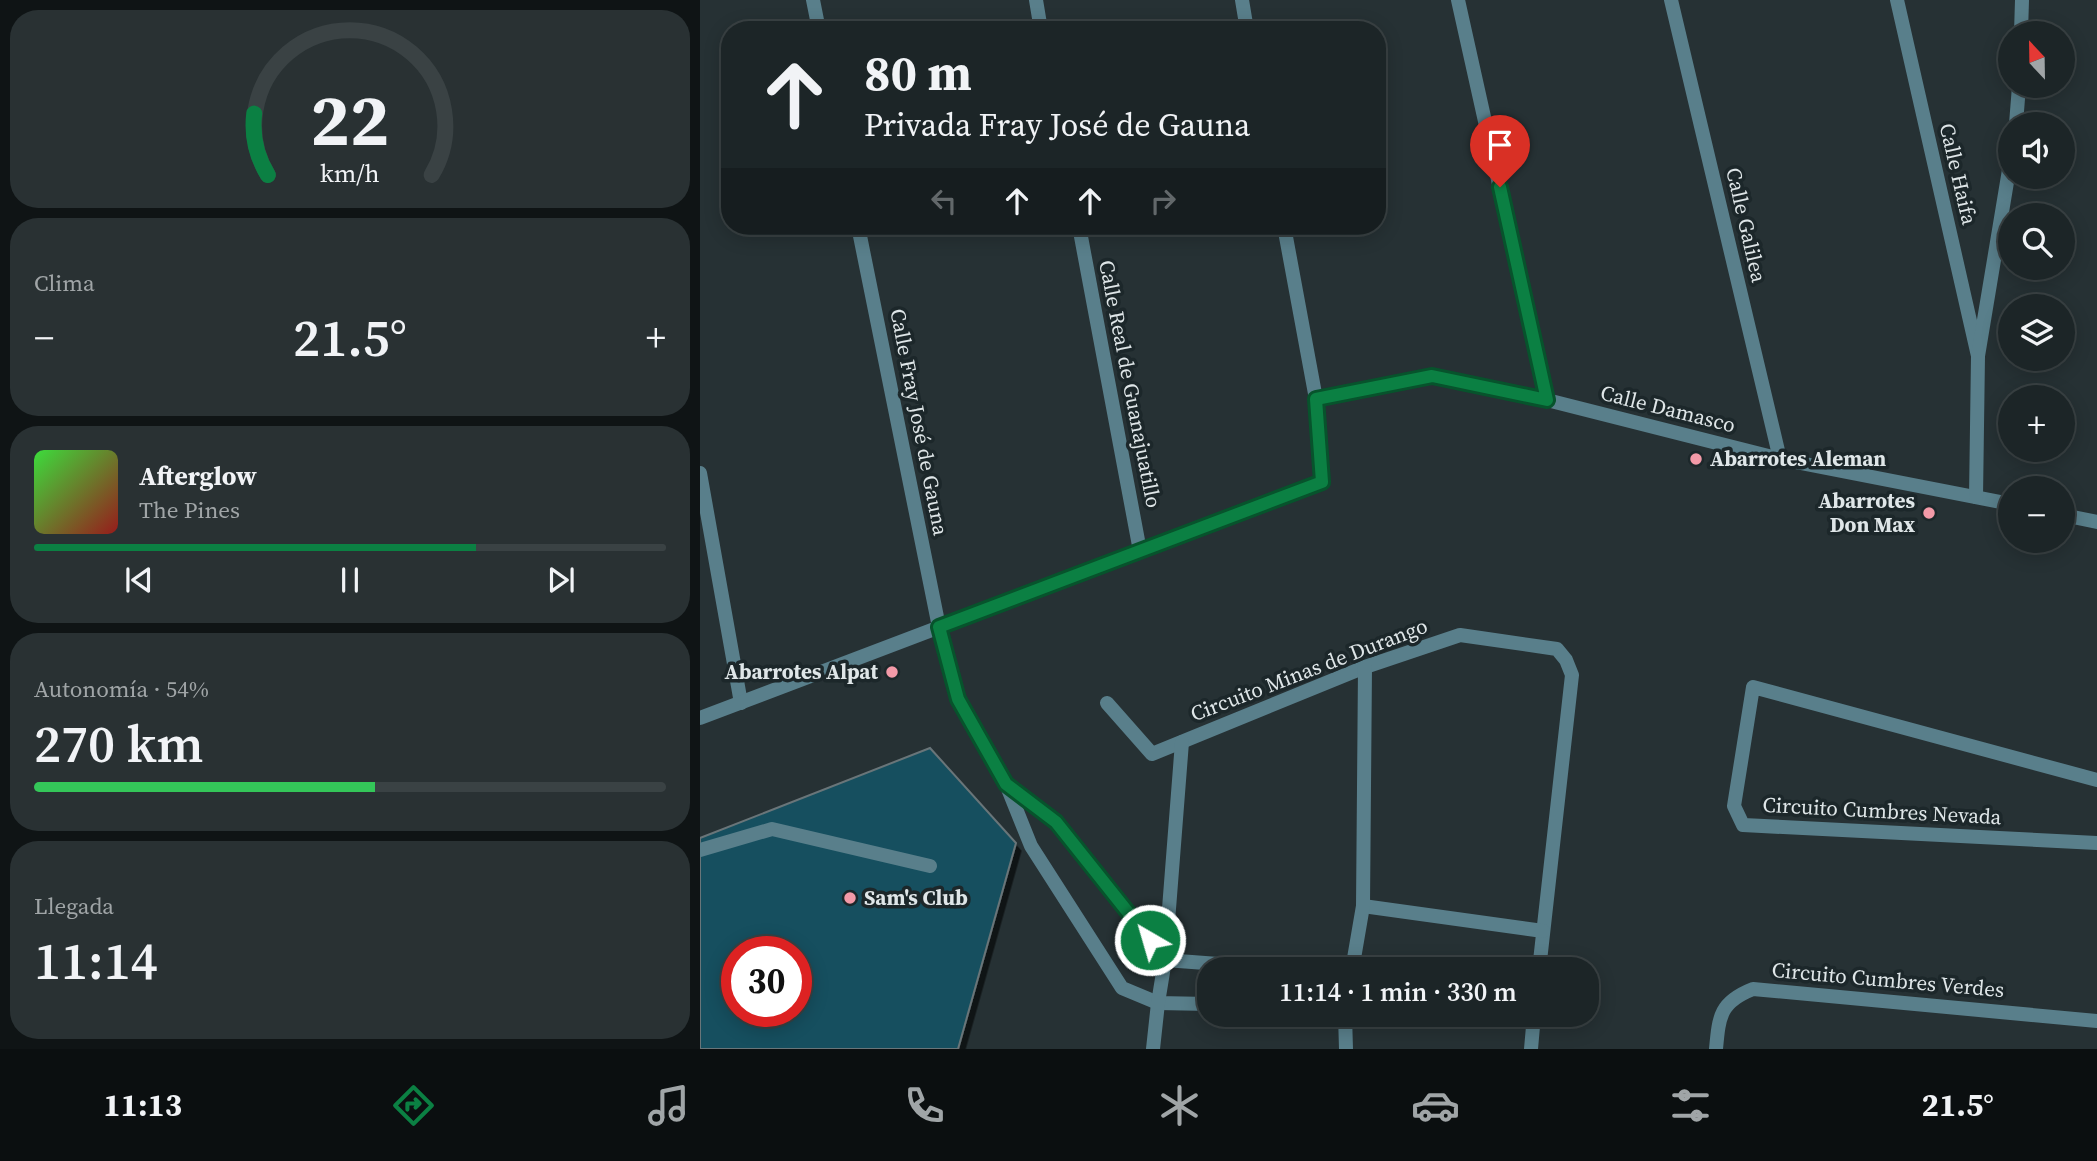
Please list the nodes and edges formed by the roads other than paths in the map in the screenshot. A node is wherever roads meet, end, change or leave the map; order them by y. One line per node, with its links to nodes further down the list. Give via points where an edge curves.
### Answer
1 (813, 0): 8 (street)
2 (1036, 0): 9 (street)
3 (1242, 0): 10 (street)
4 (1458, 0): 18 (street)
5 (1671, 0): 19 (street, Calle Galilea)
6 (1898, 0): 16 (street, Calle Haifa)
7 (2022, 0): 11 (street)
8 (817, 21)
9 (1040, 21)
10 (1246, 21)
11 (2021, 21)
12 (2006, 189): 16 (street)
13 (861, 235): 26 (street, Calle Fray José de Gauna)
14 (1081, 235): 25 (street, Calle Real de Guanajuatillo)
15 (1285, 235): 17 (street)
16 (1978, 356): 21 (street)
17 (1316, 399): 18 (street, Calle Damasco, via 1432,376); 25 (street, via 1322,482)
18 (1547, 400): 19 (street, Calle Damasco)
19 (1780, 459): 21 (street, Calle Damasco)
20 (700, 473): 28 (street)
21 (1976, 497): 22 (street, Calle Damasco)
22 (1998, 501)
23 (2075, 517): 24 (street)
24 (2097, 522)
25 (1140, 551): 26 (street)
26 (939, 627): 28 (street); 33 (street, Calle Fray José de Gauna, via 958,699)
27 (1365, 667): 31 (street, Circuito Minas de Durango); 37 (street); 38 (street, Circuito Minas de Durango, via 1460,635 1556,649 1566,660 1572,676)
28 (741, 703): 30 (street)
29 (1107, 703): 31 (street, via 1152,754)
30 (700, 718)
31 (1182, 742): 41 (street, Circuito Minas de Durango)
32 (2097, 780): 34 (street, Circuito Cumbres Nevada, via 1753,687 1734,806 1743,825)
33 (1006, 784): 41 (street, via 1056,822); 43 (street, Calle Fray José de Gauna, via 1031,846 1122,988)
34 (2097, 843)
35 (700, 850): 36 (street, via 772,829)
36 (930, 866)
37 (1363, 906): 38 (street); 39 (street)
38 (1543, 931): 40 (street, Circuito Minas de Durango)
39 (1354, 957)
40 (1540, 957)
41 (1166, 960): 42 (street); 43 (street, Circuito Minas de Durango)
42 (1197, 962)
43 (1157, 1003): 44 (street); 48 (street, Circuito Minas de Durango)
44 (1197, 1004)
45 (2097, 1021): 51 (street, Circuito Cumbres Verdes, via 1753,989 1734,996 1719,1016)
46 (1345, 1027): 49 (street)
47 (1533, 1027): 50 (street)
48 (1153, 1049)
49 (1346, 1049)
50 (1531, 1049)
51 (1716, 1049)

